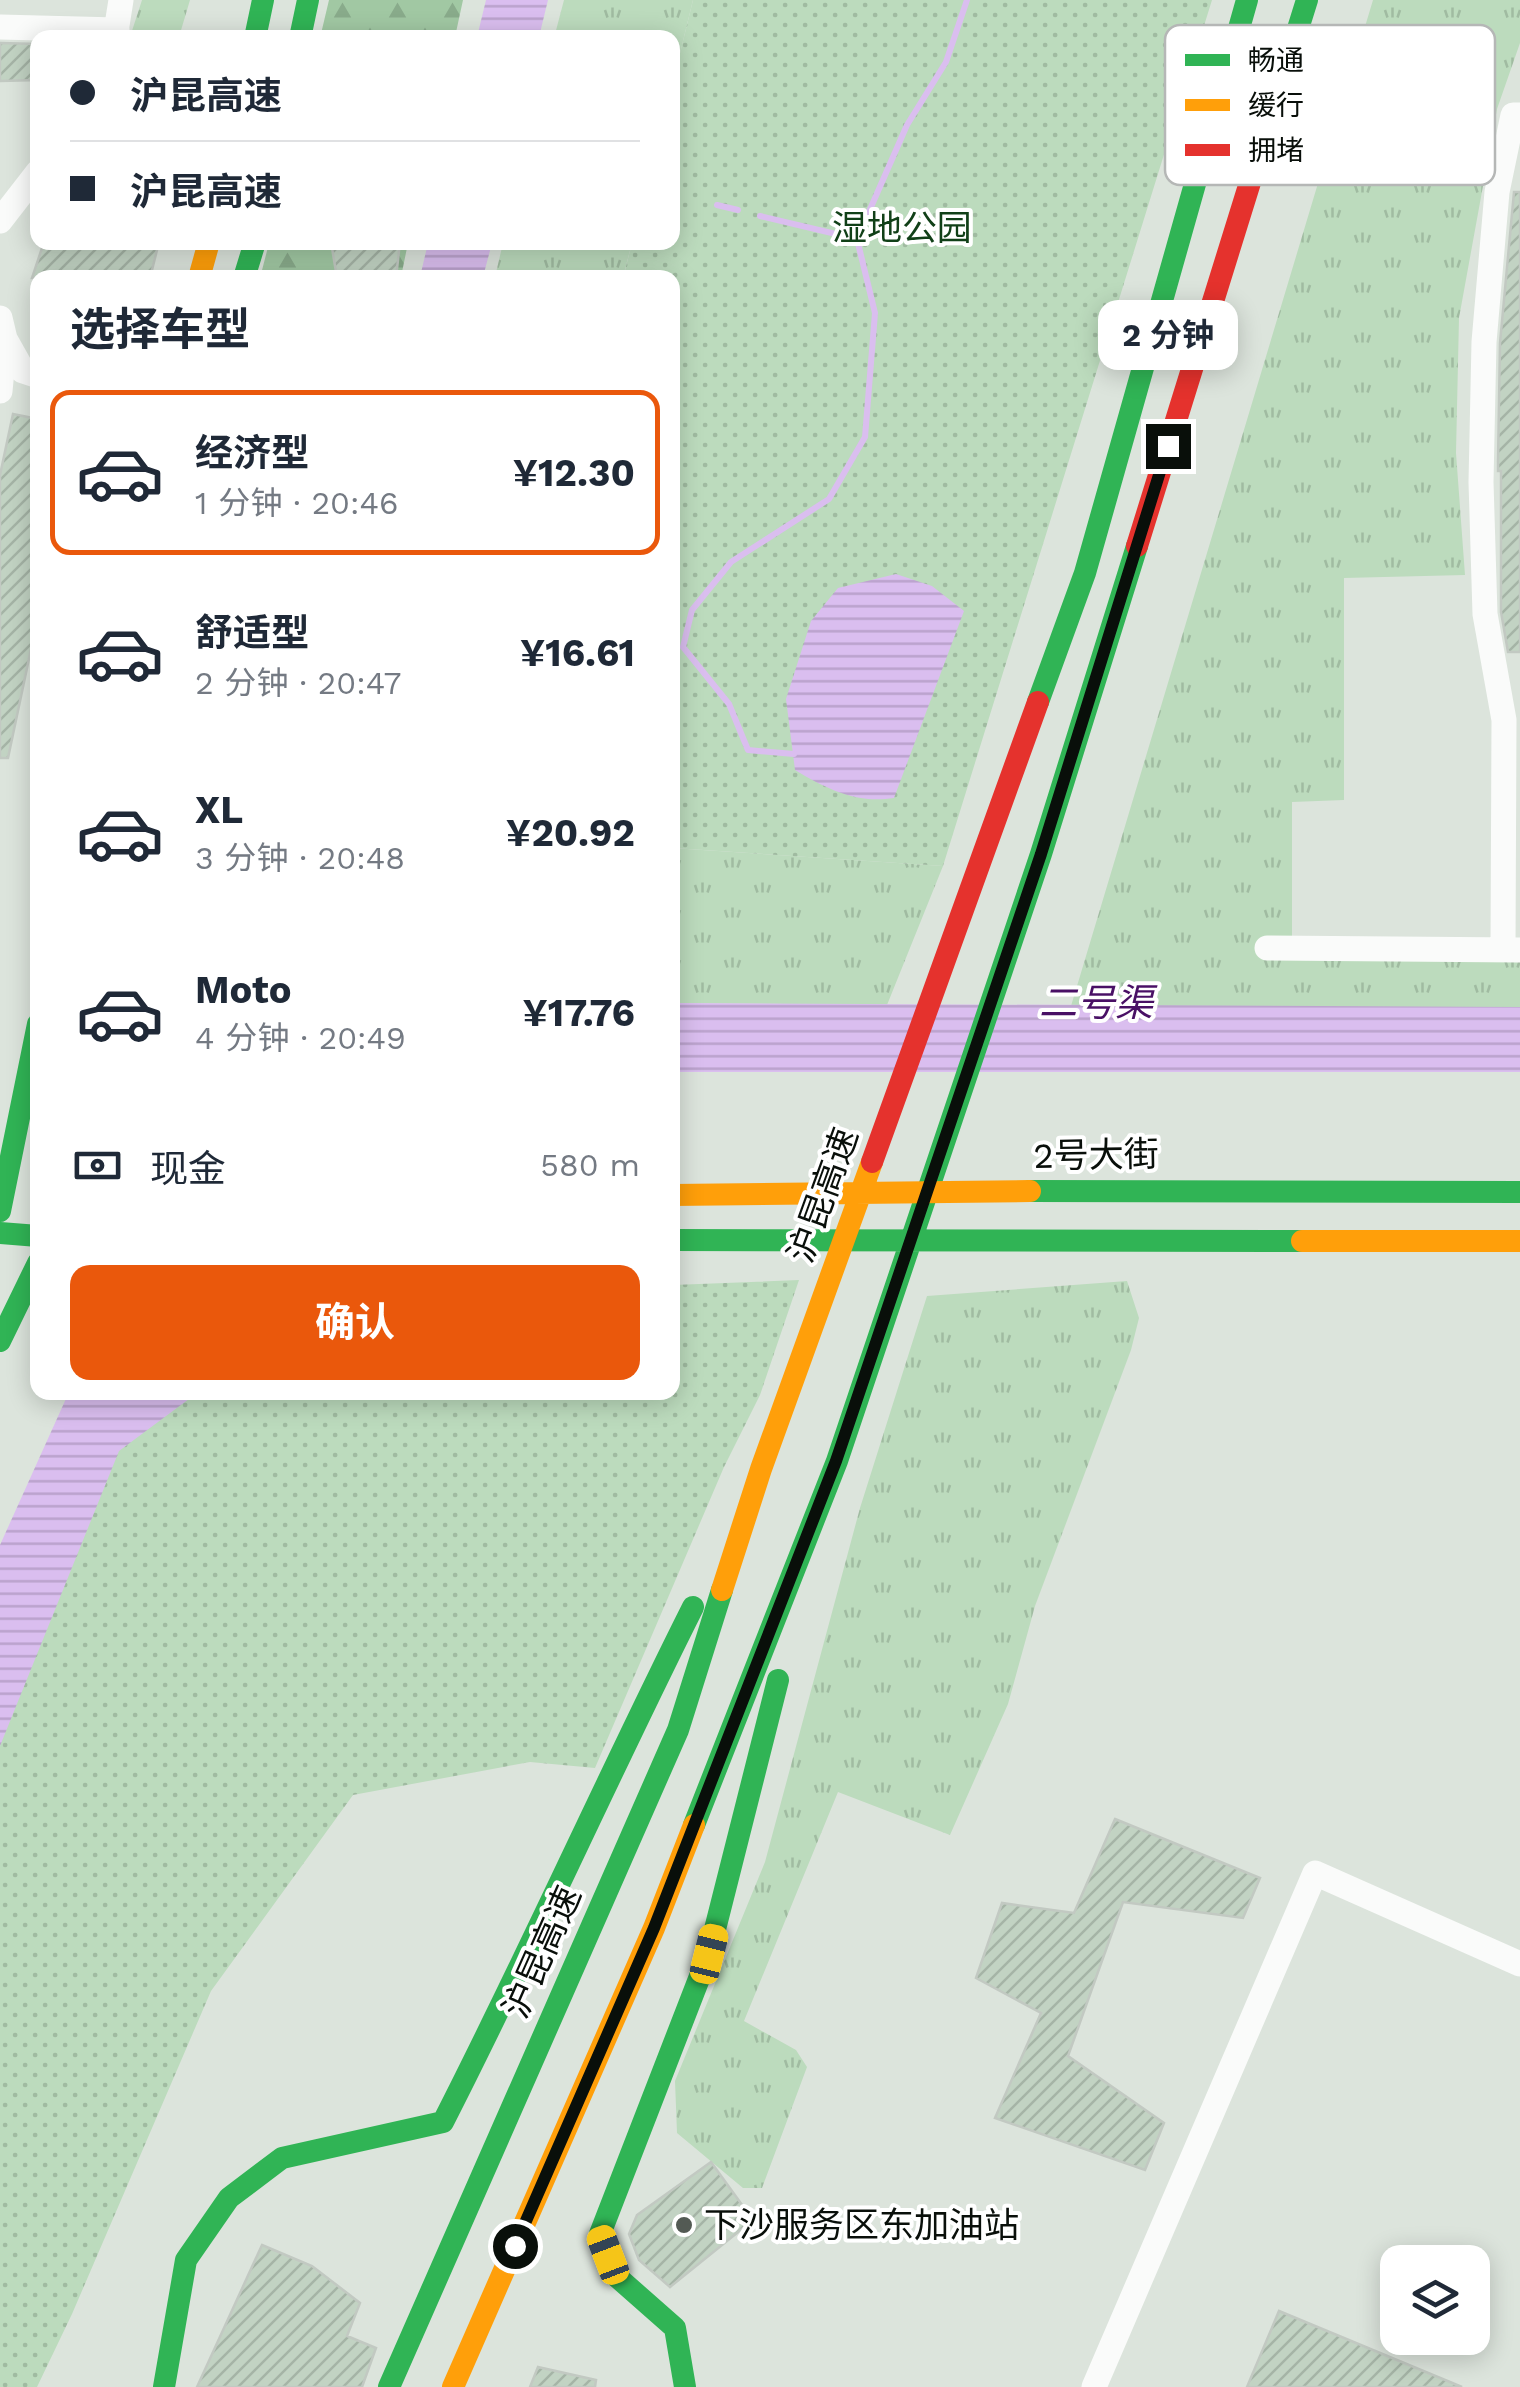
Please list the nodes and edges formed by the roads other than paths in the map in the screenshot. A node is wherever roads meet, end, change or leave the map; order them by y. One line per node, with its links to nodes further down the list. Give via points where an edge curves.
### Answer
1 (121, 0): 10 (street)
2 (263, 0): 11 (main road)
3 (308, 0): 12 (main road)
4 (1246, 0): 6 (main road, 沪昆高速)
5 (1308, 0): 7 (main road)
6 (1239, 25)
7 (1300, 25)
8 (0, 26): 9 (street)
9 (58, 30)
10 (117, 30)
11 (257, 30)
12 (302, 30)
13 (1520, 115): 22 (street, via 1513,115 1497,192 1481,482 1485,614 1504,720)
14 (30, 183): 17 (street)
15 (1194, 185): 34 (main road, 沪昆高速, via 1085,573)
16 (1250, 185): 33 (main road, via 1018,920)
17 (0, 222)
18 (2, 328): 19 (street); 20 (street)
19 (30, 373)
20 (0, 391)
21 (1266, 948): 22 (street)
22 (1512, 950)
23 (30, 1056): 26 (main road)
24 (1520, 1192): 25 (main road, 2号大街)
25 (680, 1195)
26 (5, 1208)
27 (0, 1233): 28 (main road)
28 (30, 1235)
29 (680, 1240): 30 (main road)
30 (1520, 1241)
31 (30, 1279): 32 (main road)
32 (0, 1341)
33 (836, 1461): 38 (main road, via 654,1928); 39 (main road, via 709,1954 600,2234 616,2276 675,2328)
34 (761, 1469): 36 (main road, via 443,2122 282,2158 229,2198 186,2260); 37 (main road, 沪昆高速, via 678,1730)
35 (1520, 1964): 40 (street, via 1315,1873)
36 (164, 2387)
37 (389, 2387)
38 (454, 2387)
39 (684, 2387)
40 (1094, 2387)

